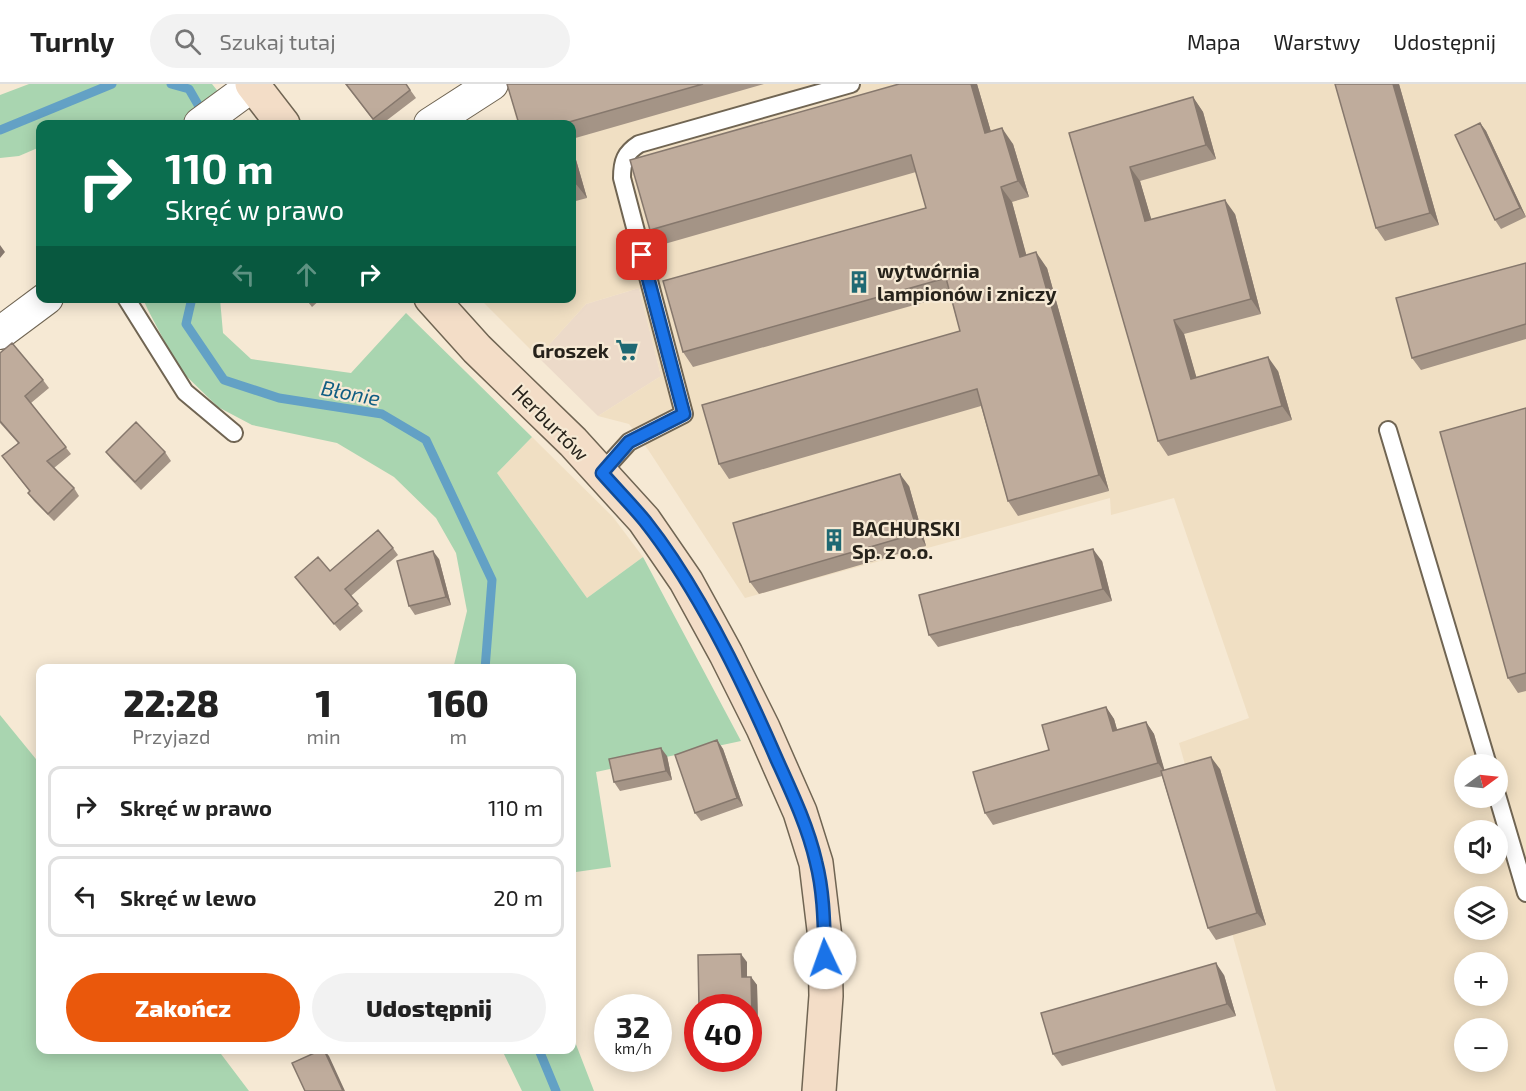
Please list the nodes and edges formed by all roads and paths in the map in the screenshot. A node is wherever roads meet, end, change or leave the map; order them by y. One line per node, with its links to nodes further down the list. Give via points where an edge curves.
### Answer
1 (492, 84): 6 (street)
2 (851, 84): 13 (lane, via 639,144 628,152 622,163 622,178 684,414 629,442)
3 (246, 90): 4 (street); 5 (street)
4 (205, 120)
5 (279, 120)
6 (436, 120)
7 (39, 303): 10 (street)
8 (129, 303): 12 (lane, via 185,392)
9 (435, 303): 13 (street, Herburtów, via 477,350)
10 (0, 333)
11 (1388, 430): 14 (lane)
12 (234, 433)
13 (602, 473): 17 (street, Herburtów, via 644,520 686,581 758,717 800,812 816,863 825,938 826,996)
14 (1485, 754)
15 (1501, 808): 16 (lane)
16 (1526, 892)
17 (819, 1091)

